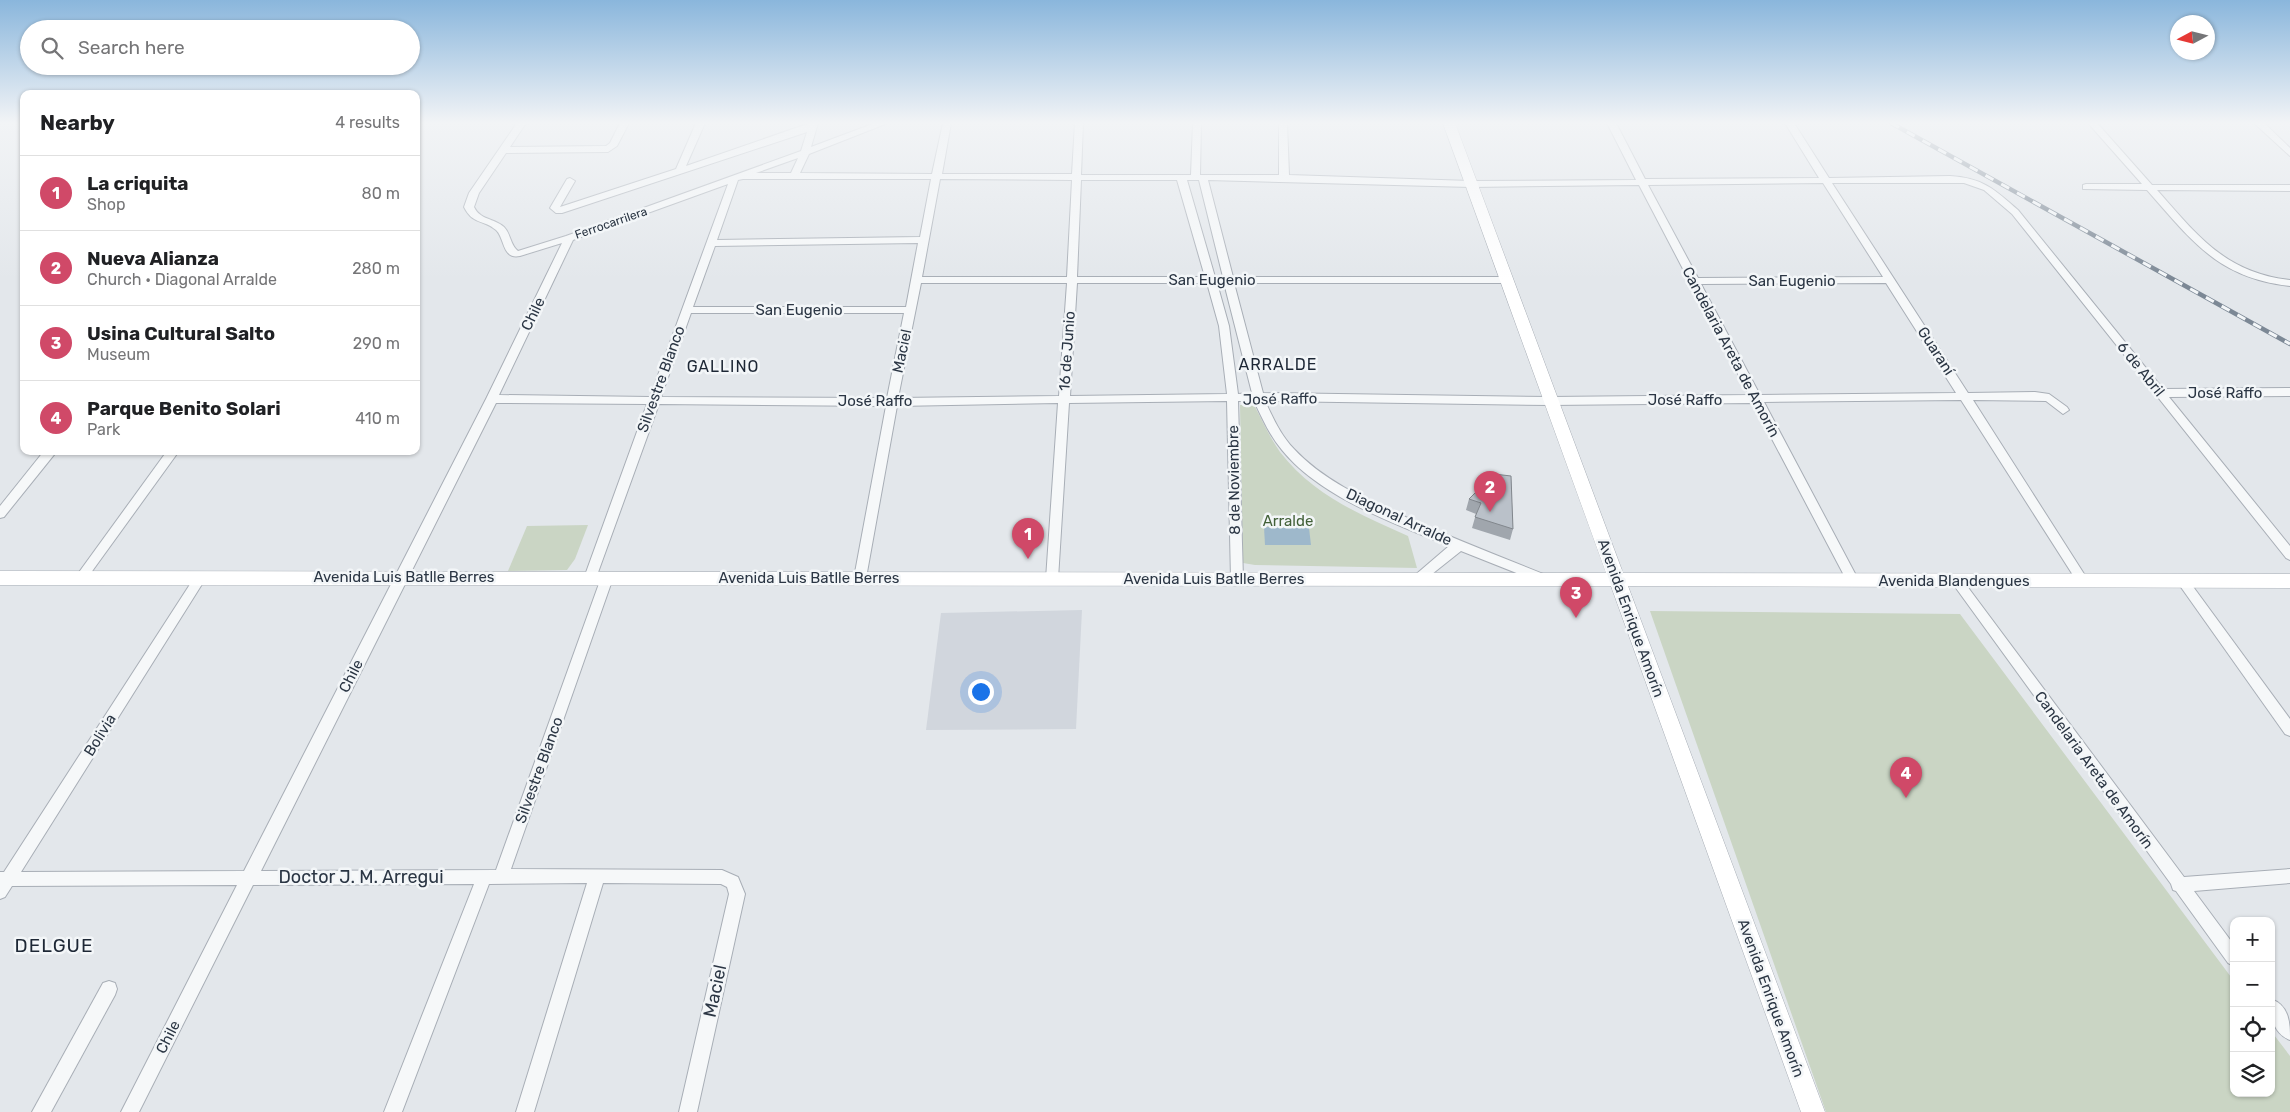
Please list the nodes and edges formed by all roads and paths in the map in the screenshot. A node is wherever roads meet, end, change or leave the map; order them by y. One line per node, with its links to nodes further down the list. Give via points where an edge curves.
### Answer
1 (487, 175): 24 (street, Ferrocarrilera, via 469,207 478,220 500,228 511,252 517,254)
2 (670, 175): 18 (street, via 559,211 555,208)
3 (746, 175): 13 (street, Ferrocarrilera)
4 (1199, 175): 15 (street)
5 (1284, 175): 16 (street)
6 (1468, 175): 19 (street, Avenida Enrique Amorín)
7 (1637, 175): 20 (street, Candelaria Areta de Amorín)
8 (1823, 175): 17 (street, Guaraní)
9 (2139, 175): 22 (street)
10 (937, 176): 11 (street); 12 (street); 25 (street, Maciel)
11 (1077, 176): 14 (street); 27 (street, 16 de Junio)
12 (794, 177): 13 (street)
13 (738, 178): 24 (street, Ferrocarrilera); 26 (street, Silvestre Blanco)
14 (1180, 178): 15 (street); 29 (street, 8 de Noviembre)
15 (1199, 178): 16 (street); 30 (street)
16 (1284, 178): 19 (street)
17 (1825, 178): 20 (street); 32 (street, Guaraní); 37 (street, 6 de Abril, via 1950,179 1965,180 1987,188 2015,212)
18 (570, 181)
19 (1471, 184): 20 (street); 31 (street, Avenida Enrique Amorín)
20 (1642, 184): 33 (street, Candelaria Areta de Amorín)
21 (2086, 187): 22 (street)
22 (2151, 188): 23 (street); 34 (street, via 2199,244 2260,278)
23 (2290, 188)
24 (569, 238): 41 (street, Chile)
25 (925, 240): 26 (street); 28 (street, Maciel)
26 (711, 243): 35 (street, Silvestre Blanco)
27 (1072, 279): 28 (street, San Eugenio); 29 (street, San Eugenio); 45 (street, 16 de Junio)
28 (917, 280): 36 (street, Maciel)
29 (1211, 280): 30 (street, San Eugenio); 42 (street, 8 de Noviembre, via 1224,326)
30 (1228, 280): 31 (street, San Eugenio); 40 (street)
31 (1506, 280): 46 (street, Avenida Enrique Amorín)
32 (1891, 280): 33 (street, San Eugenio); 39 (street, Guaraní)
33 (1694, 281): 43 (street, Candelaria Areta de Amorín)
34 (2290, 283)
35 (687, 310): 36 (street, San Eugenio); 44 (street, Silvestre Blanco)
36 (911, 310): 47 (street, Maciel)
37 (2160, 392): 38 (street, José Raffo); 53 (street, 6 de Abril)
38 (2290, 392)
39 (1965, 396): 43 (street, José Raffo); 48 (street, José Raffo, via 2049,398); 65 (street, Guaraní)
40 (1258, 397): 42 (street, José Raffo); 46 (street, José Raffo); 52 (street, Diagonal Arralde, via 1272,428 1286,447 1319,476 1365,504)
41 (492, 399): 44 (street, José Raffo); 54 (street, Chile)
42 (1232, 399): 45 (street, José Raffo); 61 (street, 8 de Noviembre)
43 (1756, 399): 46 (street, José Raffo); 68 (street, Candelaria Areta de Amorín)
44 (653, 400): 47 (street, José Raffo); 58 (street, Silvestre Blanco)
45 (1063, 400): 47 (street, José Raffo); 60 (street, 16 de Junio)
46 (1550, 401): 64 (street, Avenida Enrique Amorín)
47 (892, 402): 59 (street, Maciel)
48 (2063, 410)
49 (48, 455): 51 (street)
50 (170, 455): 56 (street)
51 (0, 514)
52 (1459, 545): 62 (street); 63 (street, Diagonal Arralde)
53 (2290, 554)
54 (401, 577): 57 (street, Avenida Luis Batlle Berres); 58 (street, Avenida Luis Batlle Berres); 76 (street, Chile)
55 (0, 578): 56 (street, Avenida Luis Batlle Berres)
56 (81, 578): 57 (street, Avenida Luis Batlle Berres)
57 (200, 578): 77 (street, Bolivia)
58 (598, 578): 59 (street, Avenida Luis Batlle Berres); 71 (street, Silvestre Blanco)
59 (860, 578): 60 (street, Avenida Luis Batlle Berres)
60 (1052, 579): 61 (street, Avenida Luis Batlle Berres)
61 (1237, 579): 62 (street, Avenida Luis Batlle Berres)
62 (1418, 579): 63 (street, Avenida Luis Batlle Berres)
63 (1546, 580): 64 (street, Avenida Luis Batlle Berres)
64 (1618, 580): 68 (street, Avenida Blandengues); 88 (street, Avenida Enrique Amorín)
65 (2082, 580): 66 (street, Avenida Blandengues); 69 (street, Avenida Blandengues)
66 (2182, 580): 67 (street, Avenida Blandengues); 70 (street)
67 (2290, 580)
68 (1853, 581): 69 (street, Avenida Blandengues)
69 (1956, 582): 78 (street, Candelaria Areta de Amorín)
70 (2290, 730)
71 (501, 876): 72 (street, Doctor J. M. Arregui); 74 (street, Doctor J. M. Arregui)
72 (596, 876): 75 (street, Doctor J. M. Arregui); 86 (street)
73 (2290, 876): 78 (street)
74 (484, 877): 76 (street, Doctor J. M. Arregui); 85 (street)
75 (722, 877): 87 (street, Maciel, via 733,882 737,894)
76 (248, 878): 77 (street, Doctor J. M. Arregui); 84 (street, Chile)
77 (3, 884)
78 (2178, 885): 79 (street, Candelaria Areta de Amorín)
79 (2230, 953)
80 (109, 989): 83 (street)
81 (2275, 1012): 82 (street)
82 (2290, 1032)
83 (41, 1112)
84 (130, 1112)
85 (393, 1112)
86 (525, 1112)
87 (688, 1112)
88 (1813, 1112)

